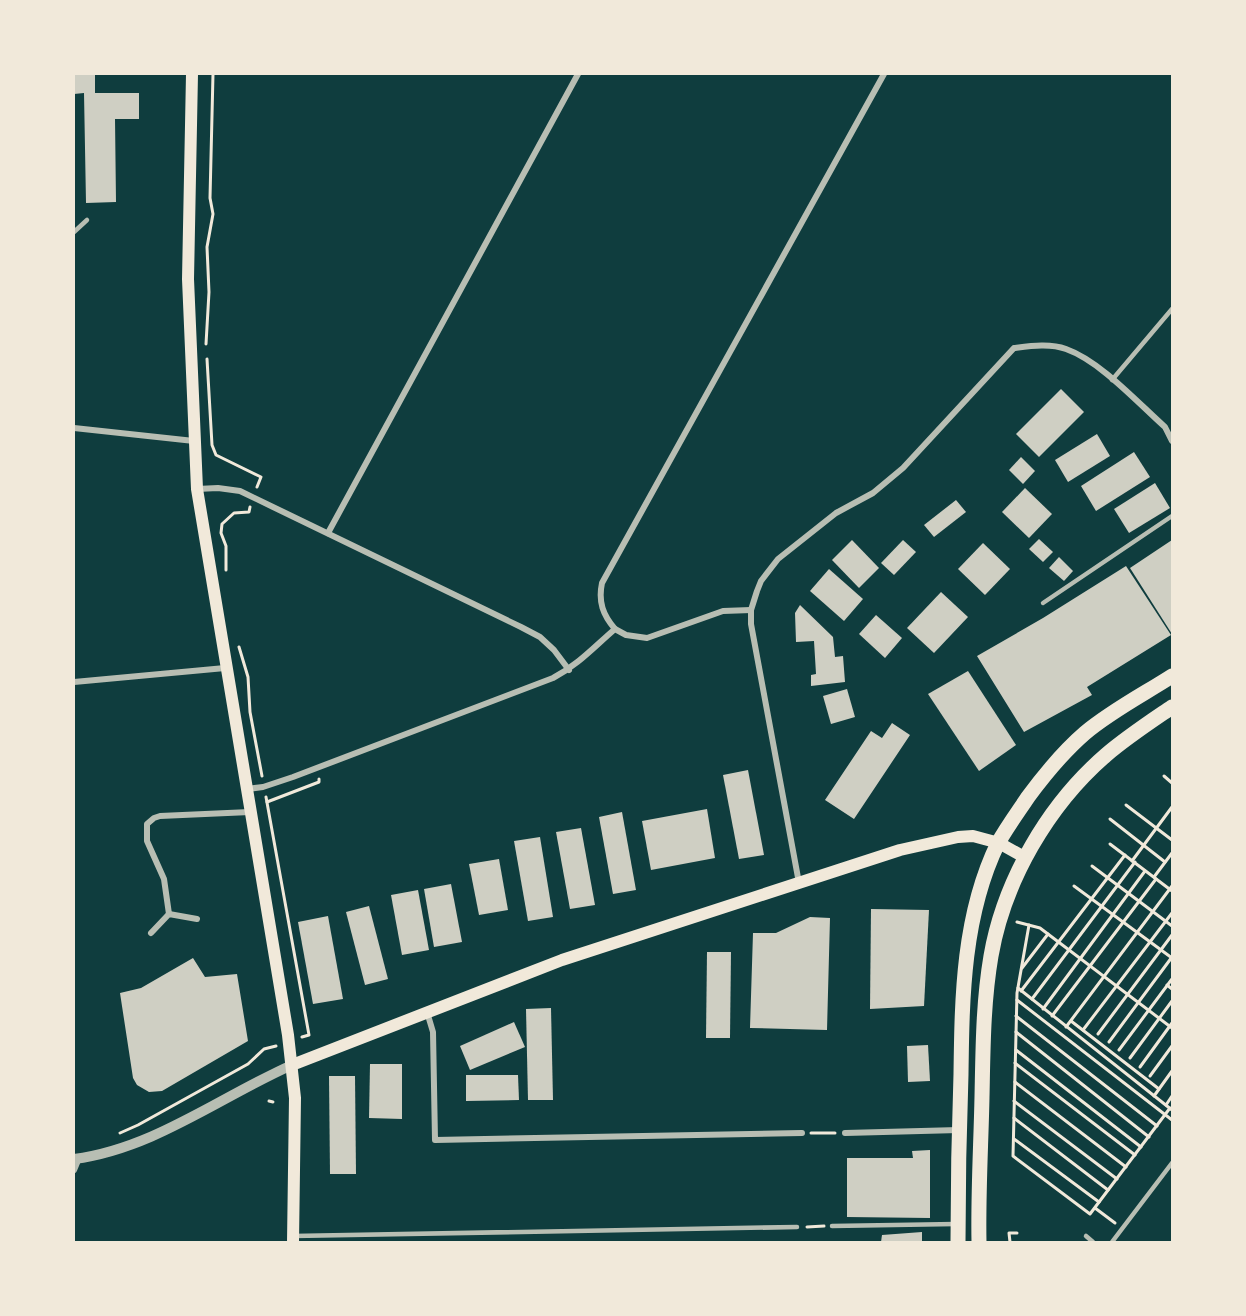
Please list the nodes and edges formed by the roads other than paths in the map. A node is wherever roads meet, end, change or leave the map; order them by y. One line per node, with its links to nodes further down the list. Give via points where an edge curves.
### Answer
1 (192, 74): 9 (main road, via 188,279)
2 (578, 74): 13 (street)
3 (884, 74): 16 (street, via 602,583 603,610)
4 (87, 220): 5 (lane)
5 (74, 232)
6 (1173, 309): 7 (lane)
7 (1112, 380): 10 (street, via 1165,427); 15 (street, via 1092,362 1064,348 1014,348 903,468 873,493 836,513 778,559 761,581)
8 (74, 428): 9 (street)
9 (194, 441): 11 (main road)
10 (1173, 441)
11 (197, 489): 13 (street, via 240,491); 17 (main road)
12 (1173, 516): 14 (lane)
13 (328, 533): 18 (street, via 540,637)
14 (1043, 603)
15 (751, 610): 16 (street, via 723,611 647,639); 26 (street, via 752,635)
16 (615, 629): 18 (street)
17 (225, 668): 20 (street); 22 (main road)
18 (569, 669): 22 (street, via 263,787)
19 (1173, 676): 24 (main road, via 1086,732 1065,752 1043,776)
20 (74, 682)
21 (1173, 707): 25 (main road, via 1092,768 1056,811)
22 (246, 789): 23 (main road)
23 (250, 812): 27 (street, via 160,816 147,824 147,841 164,879); 31 (main road)
24 (999, 843): 25 (main road); 26 (main road, via 981,837 958,837 900,850); 32 (main road, via 984,879 970,934 964,981)
25 (1026, 858): 44 (main road, via 1001,918 988,978)
26 (799, 884): 30 (main road, via 562,960)
27 (169, 914): 28 (street); 29 (street)
28 (197, 919)
29 (152, 933)
30 (427, 1012): 31 (main road); 33 (street, via 433,1032 435,1140)
31 (292, 1065): 35 (street, via 146,1138); 42 (main road)
32 (959, 1130): 34 (street); 38 (main road)
33 (802, 1133)
34 (845, 1133)
35 (76, 1159): 37 (street)
36 (1173, 1163): 46 (lane)
37 (74, 1170)
38 (958, 1224): 39 (lane); 43 (main road)
39 (832, 1226)
40 (797, 1227): 42 (lane)
41 (1086, 1236): 45 (lane)
42 (293, 1239)
43 (958, 1242)
44 (979, 1242)
45 (1093, 1242)
46 (1112, 1242)

